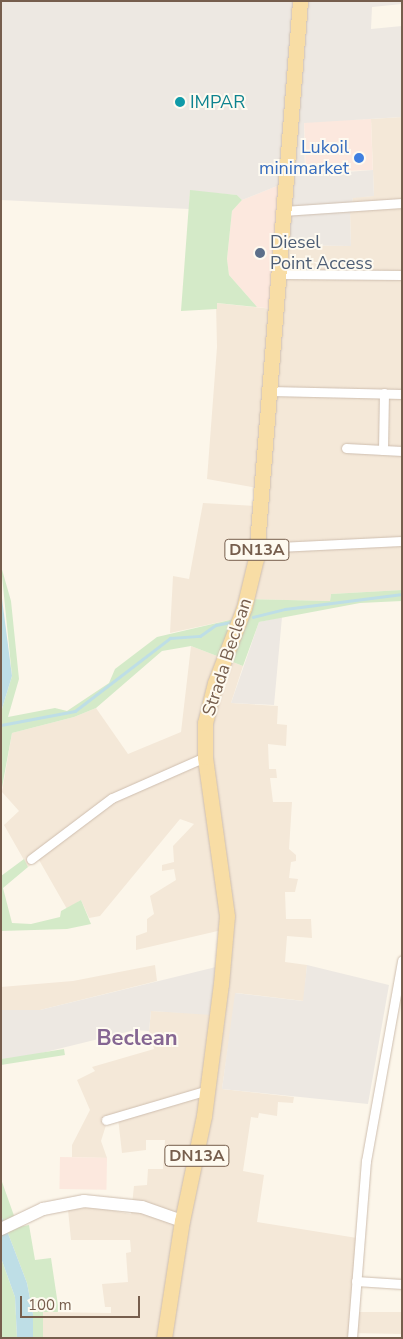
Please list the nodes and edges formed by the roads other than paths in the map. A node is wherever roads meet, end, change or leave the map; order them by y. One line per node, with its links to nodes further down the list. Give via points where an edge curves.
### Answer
1 (300, 1): 3 (main road, Strada Beclean / DN13A)
2 (402, 202): 3 (street)
3 (283, 211): 4 (main road, Strada Beclean / DN13A)
4 (279, 274): 5 (street); 6 (main road, Strada Beclean / DN13A)
5 (402, 275)
6 (270, 391): 7 (street); 13 (main road, Strada Beclean / DN13A)
7 (384, 394): 8 (street); 10 (street)
8 (402, 394)
9 (346, 448): 10 (street)
10 (383, 450): 11 (street)
11 (402, 451)
12 (402, 541): 13 (street)
13 (257, 548): 14 (main road, Strada Beclean / DN13A, via 244,608 209,701)
14 (205, 757): 15 (street, via 112,798); 17 (main road, Strada Beclean / DN13A, via 227,916)
15 (31, 859)
16 (402, 960): 21 (street, via 366,1161)
17 (208, 1090): 18 (street); 19 (main road, Strada Beclean / DN13A)
18 (106, 1120)
19 (182, 1221): 20 (main road, via 142,1208 84,1201 43,1208); 23 (main road, Strada Beclean / DN13A)
20 (7, 1226)
21 (356, 1281): 22 (street); 24 (street)
22 (402, 1284)
23 (164, 1338)
24 (352, 1338)

